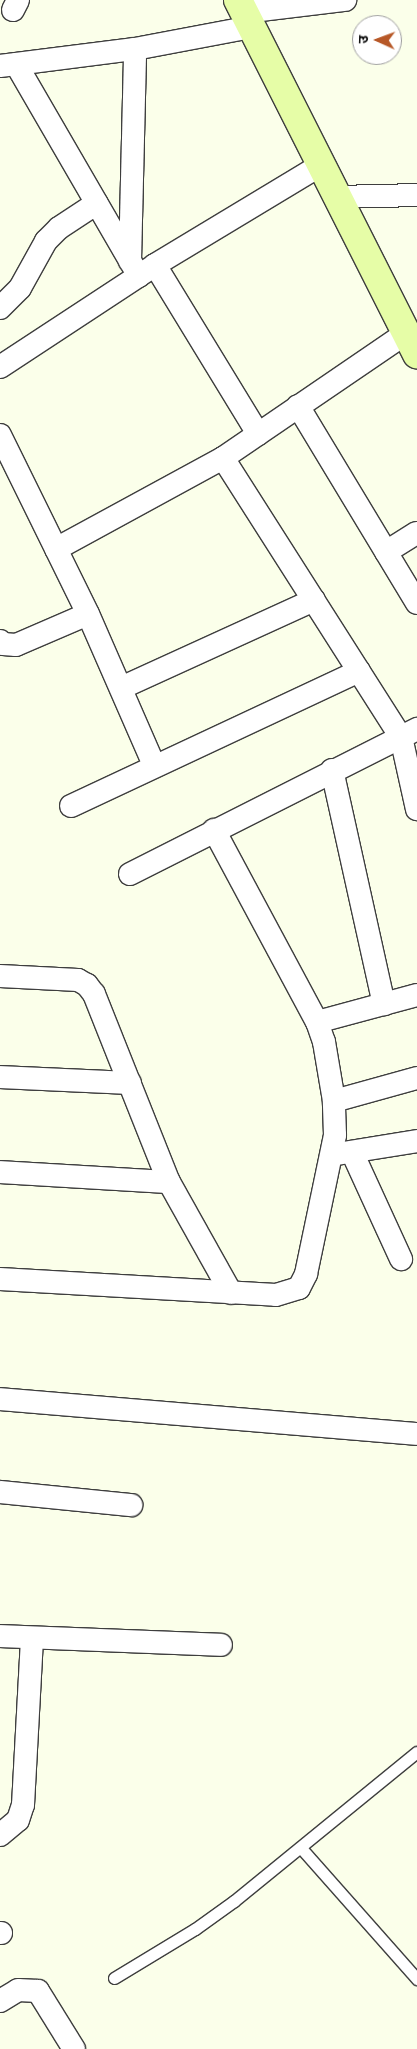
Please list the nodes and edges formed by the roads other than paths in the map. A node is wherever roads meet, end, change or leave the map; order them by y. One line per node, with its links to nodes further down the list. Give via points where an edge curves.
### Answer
1 (346, 0): 2 (street)
2 (244, 13): 3 (street); 5 (main road)
3 (135, 48): 4 (street); 9 (street)
4 (8, 65): 8 (street)
5 (321, 165): 7 (main road); 9 (street)
6 (417, 195): 7 (street)
7 (337, 197): 11 (main road)
8 (97, 203): 9 (street); 10 (street, via 58,228 46,241 20,288)
9 (141, 267): 12 (street); 14 (street)
10 (0, 308)
11 (412, 344): 13 (street)
12 (0, 366)
13 (298, 406): 14 (street); 19 (street)
14 (258, 434): 16 (street)
15 (0, 435): 18 (street)
16 (223, 458): 18 (street); 20 (street)
17 (417, 533): 19 (street)
18 (56, 549): 22 (street)
19 (386, 552): 21 (street)
20 (314, 600): 24 (street); 25 (street)
21 (417, 603)
22 (88, 614): 23 (street, via 16,644); 25 (street)
23 (0, 641)
24 (359, 671): 26 (street); 27 (street)
25 (121, 688): 27 (street)
26 (409, 733): 28 (street); 30 (street)
27 (154, 765): 29 (street)
28 (332, 770): 31 (street); 35 (street)
29 (71, 806)
30 (417, 809)
31 (214, 830): 32 (street); 36 (street)
32 (130, 874)
33 (0, 976): 39 (street, via 78,980 87,985 94,994)
34 (417, 995): 35 (street)
35 (384, 1004): 36 (street)
36 (317, 1022): 40 (street)
37 (0, 1077): 39 (street)
38 (417, 1078): 40 (street)
39 (130, 1083): 44 (street)
40 (334, 1101): 42 (street)
41 (417, 1141): 42 (street)
42 (341, 1153): 45 (street); 47 (street, via 323,1192 306,1274 299,1288 288,1293)
43 (0, 1172): 44 (street)
44 (169, 1182): 47 (street)
45 (401, 1259)
46 (0, 1279): 47 (street)
47 (231, 1293)
48 (0, 1399): 49 (street)
49 (417, 1434)
50 (0, 1492): 51 (street)
51 (131, 1505)
52 (0, 1636): 53 (street)
53 (32, 1638): 54 (street); 56 (street, via 23,1804 18,1820)
54 (221, 1645)
55 (417, 1752): 57 (lane)
56 (0, 1835)
57 (301, 1848): 58 (lane, via 195,1929); 59 (lane)
58 (114, 1978)
59 (417, 1978)
60 (0, 2001): 61 (street, via 18,1990 38,1991)
61 (74, 2049)

